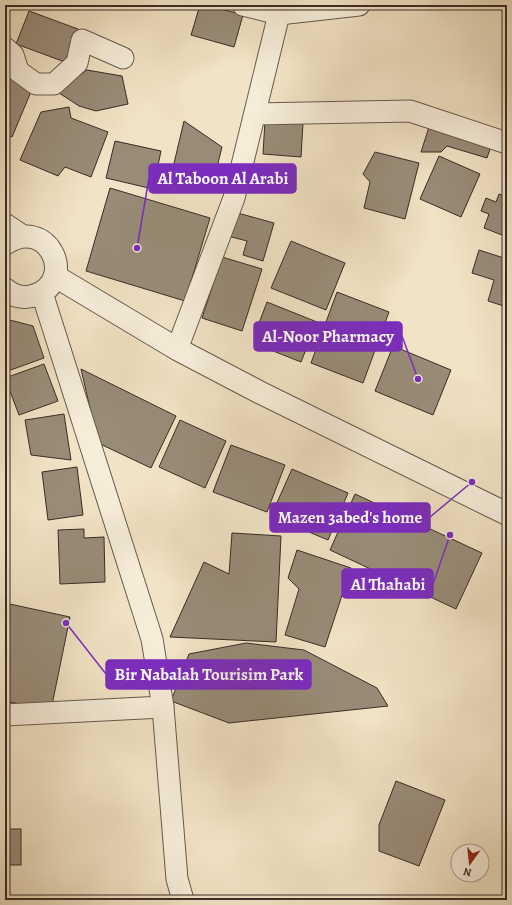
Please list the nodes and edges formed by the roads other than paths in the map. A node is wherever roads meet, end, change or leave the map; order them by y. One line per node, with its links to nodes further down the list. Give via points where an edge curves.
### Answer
1 (243, 5): 3 (street)
2 (359, 5): 3 (street)
3 (279, 14): 6 (street)
4 (5, 48): 5 (street, via 12,55 18,71 36,84 54,84 77,63 82,40)
5 (123, 58)
6 (255, 114): 7 (street, via 410,111); 13 (street, via 234,198)
7 (507, 142)
8 (5, 224): 9 (street)
9 (14, 240): 10 (street, via 37,238 46,244 53,252 56,262)
10 (55, 276): 12 (street, via 50,286); 13 (street)
11 (5, 289): 12 (street, via 10,294 20,297)
12 (42, 293): 15 (street, via 152,639)
13 (177, 349): 14 (street)
14 (507, 514)
15 (162, 707): 16 (street); 17 (street, via 178,879)
16 (5, 715)
17 (183, 900)

